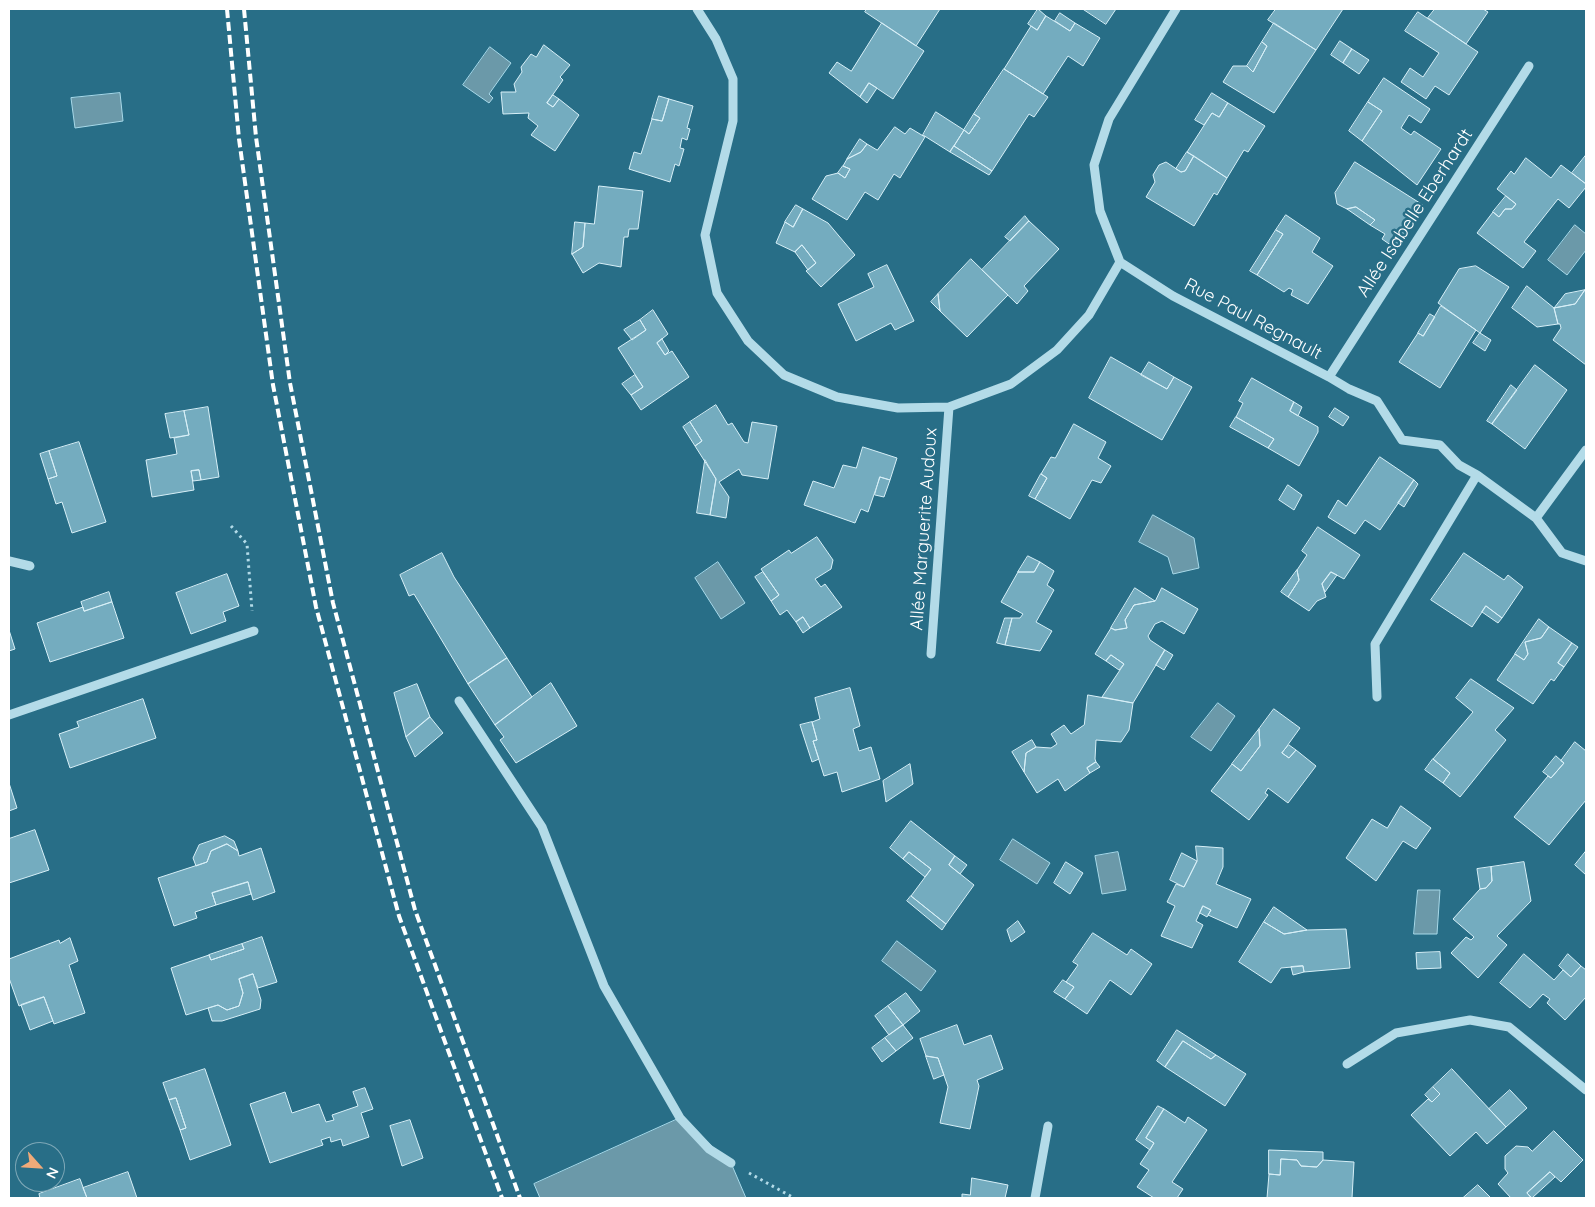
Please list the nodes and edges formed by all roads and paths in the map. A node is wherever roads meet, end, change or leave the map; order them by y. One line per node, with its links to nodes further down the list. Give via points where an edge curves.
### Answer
1 (697, 9): 6 (street, via 716,40 733,79 733,121 705,235 717,293 748,341 784,375 837,397 898,408)
2 (1176, 9): 4 (street, via 1109,119 1094,166 1100,211)
3 (1529, 66): 5 (street, Allée Isabelle Eberhardt)
4 (1120, 262): 5 (street, Rue Paul Regnault, via 1172,296); 6 (street, via 1090,315 1057,350 1011,384)
5 (1329, 377): 8 (street, Rue Paul Regnault, via 1377,401 1402,440 1440,444 1459,465)
6 (949, 407): 15 (street, Allée Marguerite Audoux)
7 (1586, 450): 9 (street)
8 (1477, 475): 9 (street, Rue Paul Regnault); 16 (street, via 1375,644)
9 (1536, 518): 11 (street, Rue Paul Regnault, via 1562,553)
10 (231, 526): 14 (path, via 247,544)
11 (1586, 561)
12 (9, 562): 13 (street)
13 (30, 566)
14 (254, 631): 18 (street)
15 (931, 654)
16 (1376, 697)
17 (459, 701): 22 (street, via 542,827 604,986 680,1118 709,1149)
18 (9, 715)
19 (1347, 1064): 20 (street, via 1396,1033 1470,1020 1509,1026)
20 (1586, 1090)
21 (1048, 1126): 24 (street)
22 (731, 1163): 23 (path)
23 (794, 1198)
24 (1035, 1198)

